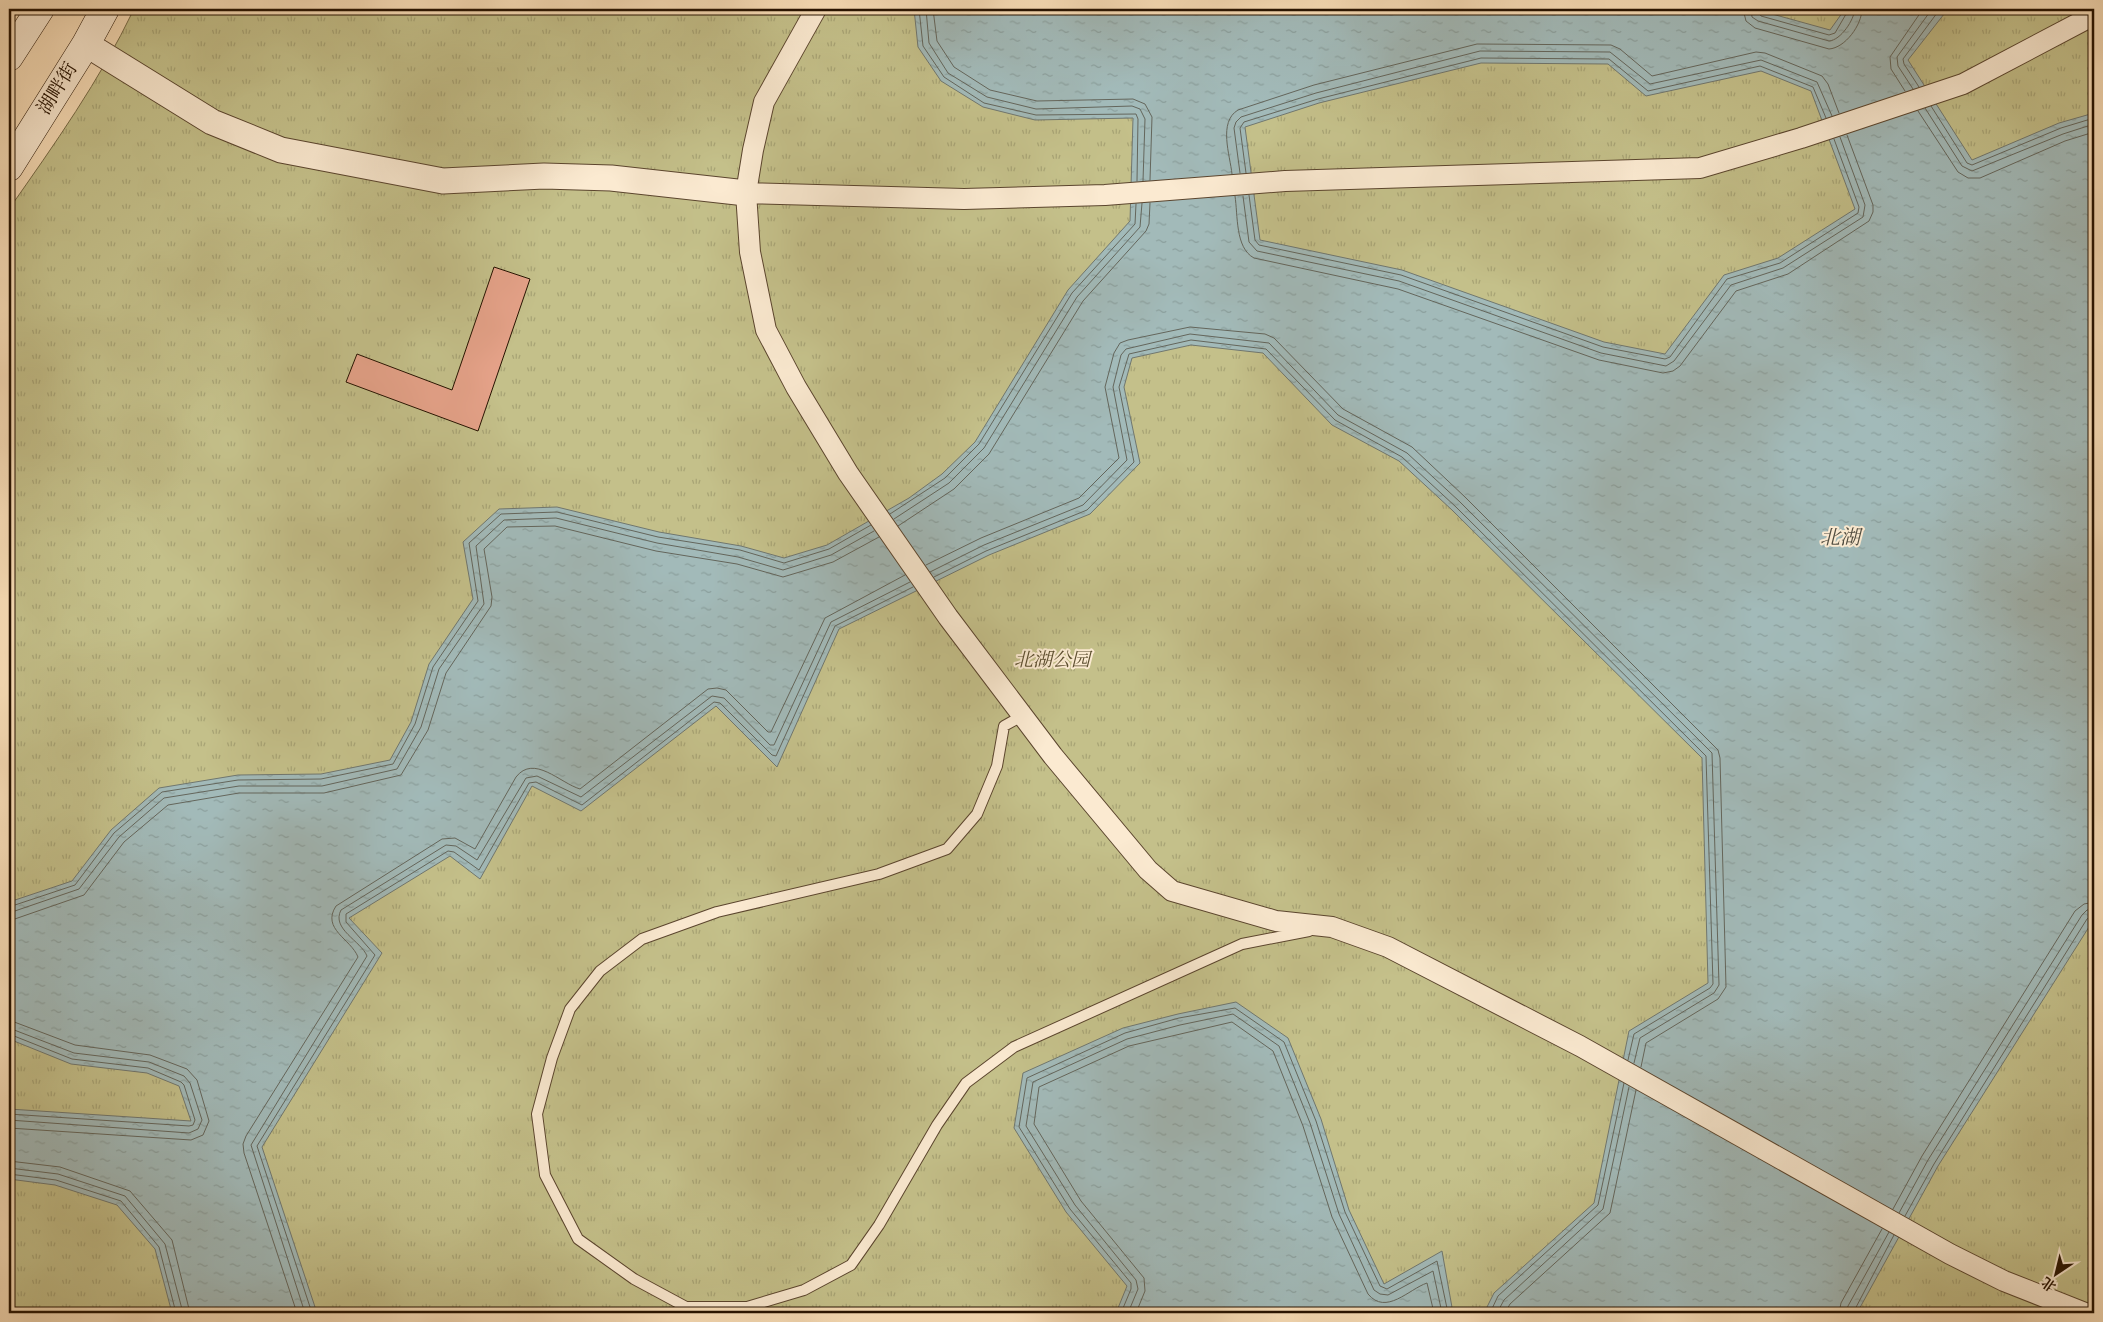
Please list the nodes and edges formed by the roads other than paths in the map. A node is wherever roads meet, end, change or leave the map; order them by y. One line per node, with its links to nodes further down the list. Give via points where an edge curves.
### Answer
1 (40, 9): 6 (main road)
2 (105, 9): 5 (main road, 湖畔街)
3 (816, 9): 8 (street, via 764,102)
4 (2094, 15): 8 (street, via 1963,84 1700,168 1286,181 1105,195 964,199)
5 (86, 44): 7 (main road, 湖畔街); 8 (street, via 212,122 281,150 443,181 544,176 611,178)
6 (9, 57)
7 (9, 167)
8 (746, 193): 9 (street, via 750,252 766,330 796,387 848,473)
9 (1022, 716): 10 (street, via 1148,870 1172,891 1276,921); 10 (lane, via 1004,726 997,766 977,814 947,849 879,874 717,912 642,939 600,971 570,1009 537,1114 545,1175 578,1239 634,1279 686,1307 747,1306 804,1290 851,1265 966,1083 1014,1047 1242,944)
10 (1332, 927): 11 (street, via 1388,947 1580,1046 1950,1254 2004,1281)
11 (2085, 1313)

